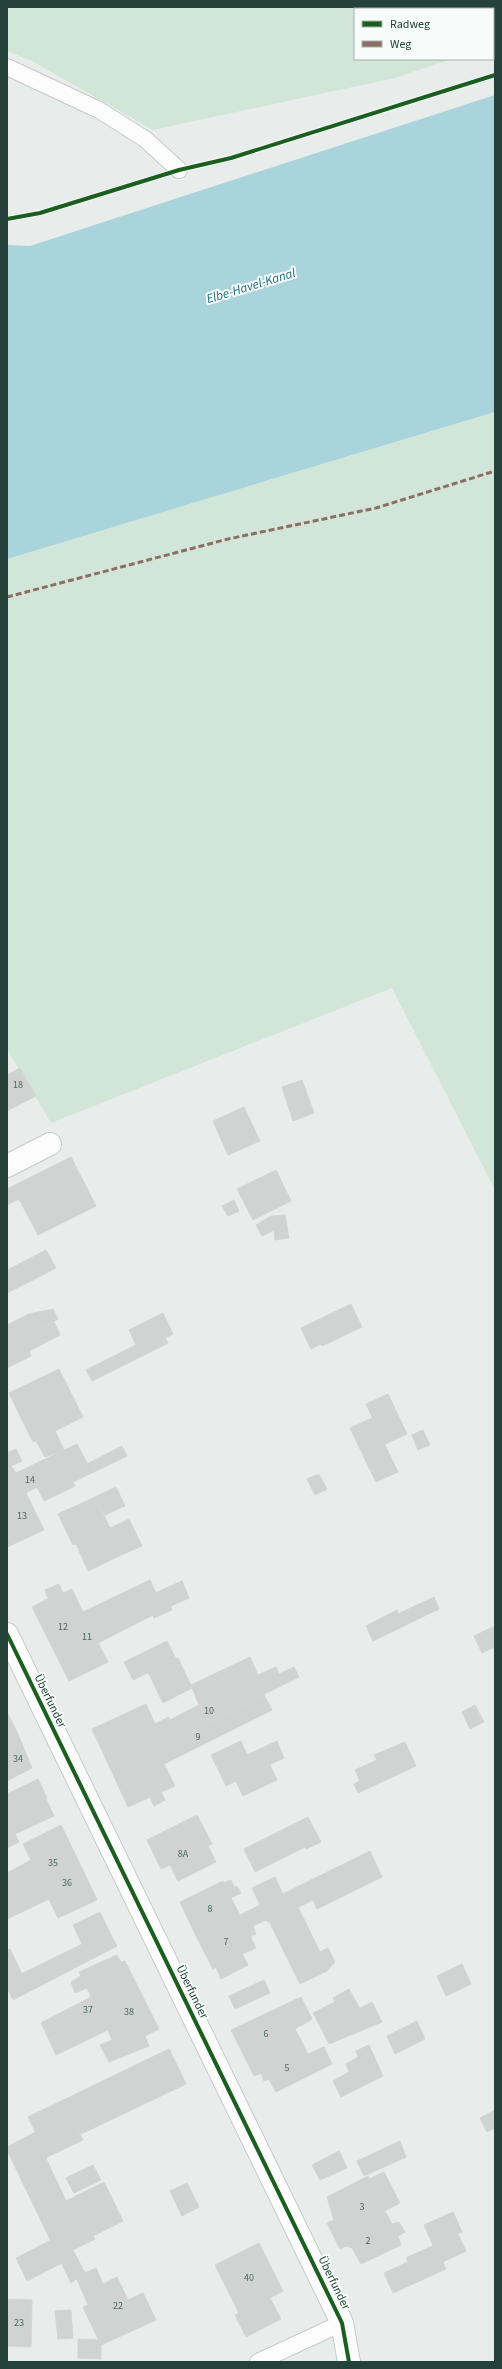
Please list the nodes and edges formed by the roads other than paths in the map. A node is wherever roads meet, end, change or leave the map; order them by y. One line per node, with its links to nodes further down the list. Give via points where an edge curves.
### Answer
1 (7, 67): 2 (lane, via 99,110 144,139)
2 (179, 170)
3 (50, 1144): 4 (street)
4 (7, 1166)
5 (7, 1634): 6 (street, Überfunder)
6 (342, 2323): 7 (lane); 8 (street, Überfunder)
7 (258, 2362)
8 (349, 2362)

